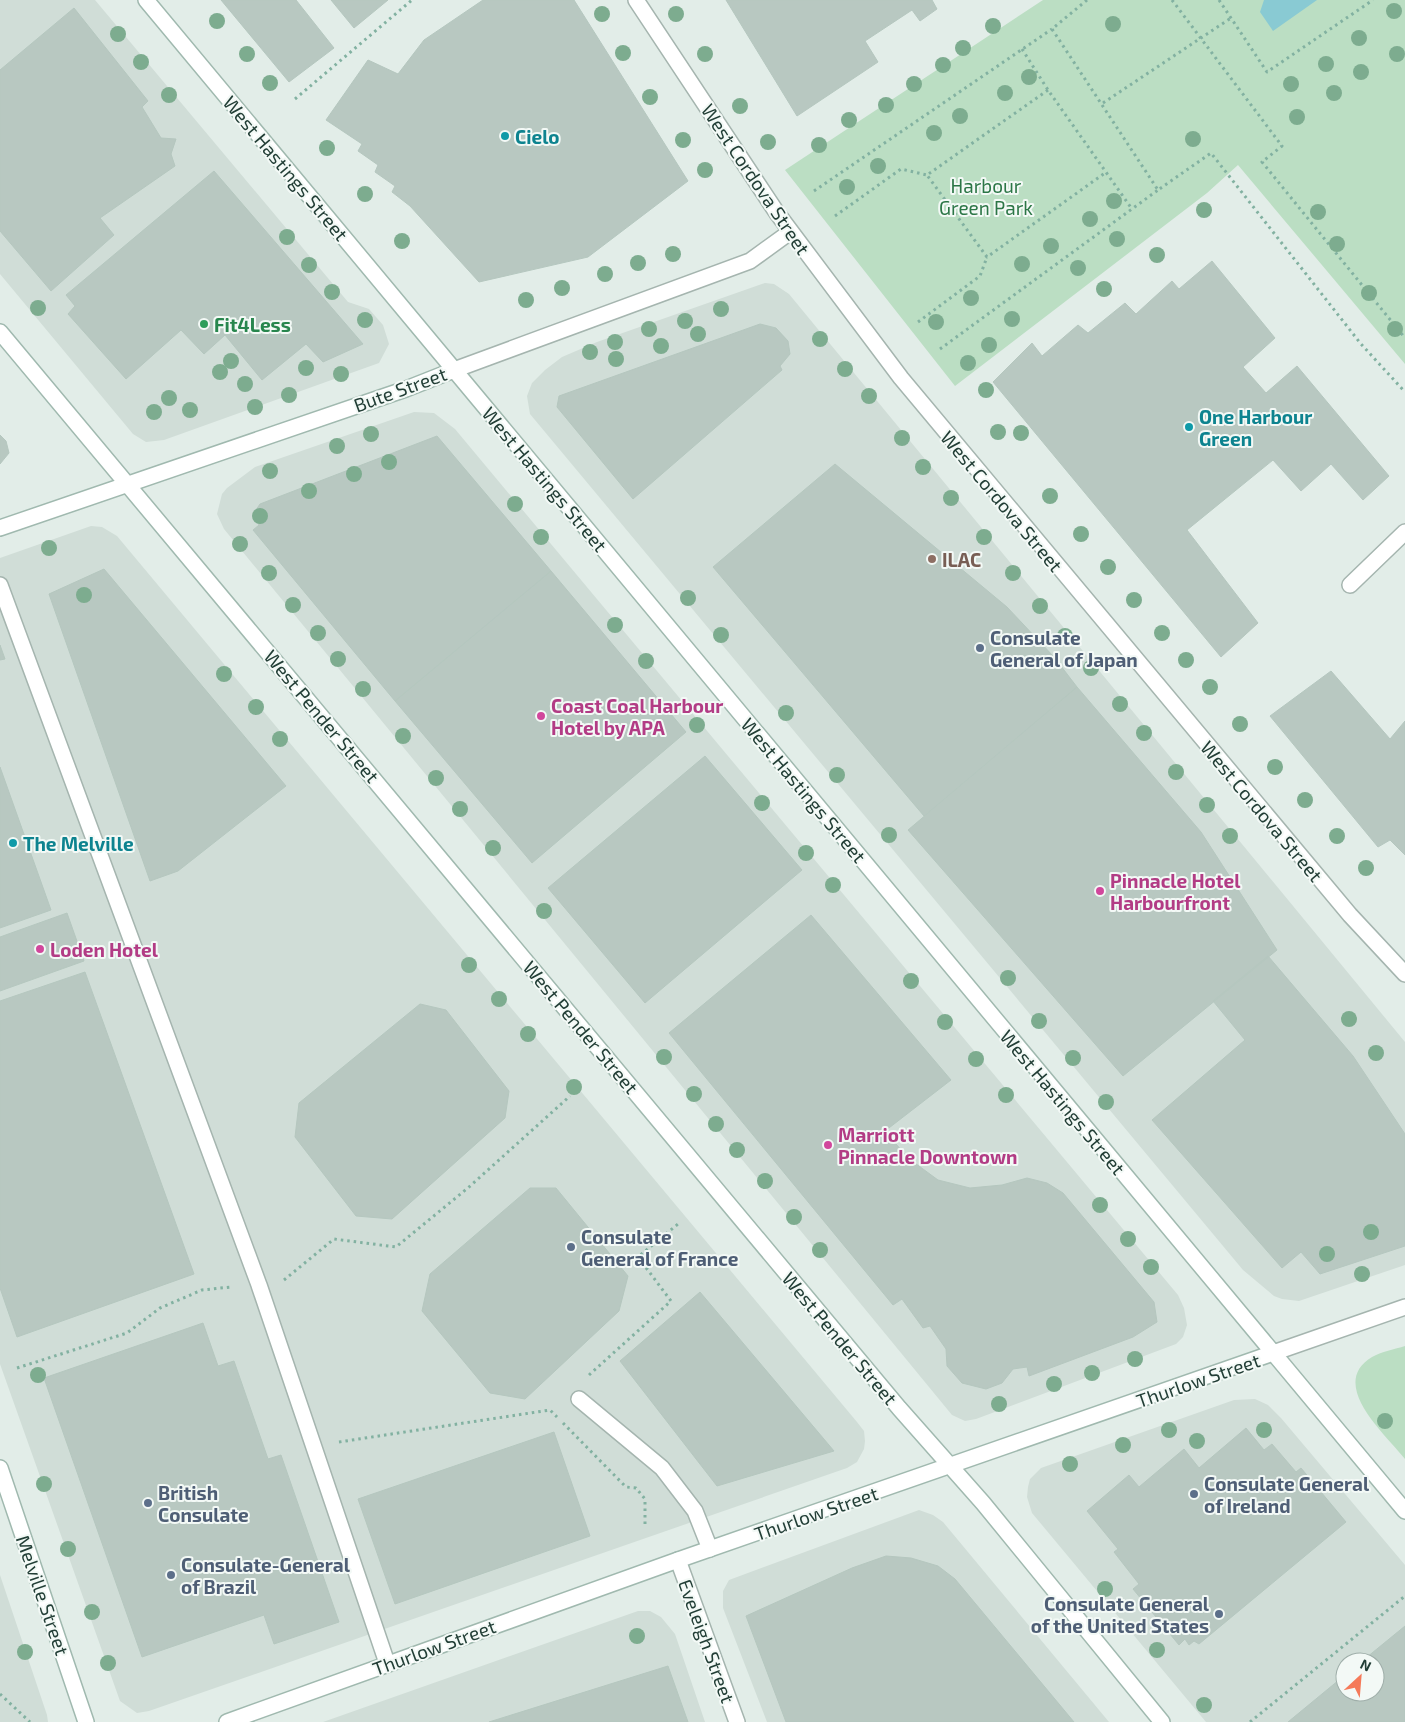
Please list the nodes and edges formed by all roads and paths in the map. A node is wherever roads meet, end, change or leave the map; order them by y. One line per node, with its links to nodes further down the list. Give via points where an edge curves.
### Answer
1 (146, 0): 27 (street, West Hastings Street)
2 (412, 0): 13 (path)
3 (636, 0): 21 (street, West Cordova Street)
4 (1087, 0): 9 (path)
5 (1172, 0): 10 (path)
6 (1218, 0): 8 (path)
7 (1373, 0): 8 (path, via 1267,72)
8 (1231, 18): 10 (path)
9 (1052, 29): 11 (path); 14 (path)
10 (1200, 39): 14 (path); 25 (path, via 1282,146 1262,162)
11 (1022, 49): 12 (path); 18 (path)
12 (1048, 90): 15 (path); 16 (path)
13 (295, 99)
14 (1103, 103): 17 (path)
15 (1105, 172): 19 (path); 22 (path)
16 (927, 175): 20 (path, via 901,169); 22 (path)
17 (1158, 190): 19 (path); 28 (path, via 1211,153 1361,344)
18 (814, 191)
19 (1132, 209): 26 (path)
20 (835, 216)
21 (790, 232): 27 (street, Bute Street, via 750,261); 34 (street, West Cordova Street, via 901,378 989,485 1350,915)
22 (987, 257): 23 (path, via 980,276)
23 (918, 322)
24 (0, 332): 29 (street, West Pender Street)
25 (1405, 338)
26 (940, 349)
27 (454, 370): 29 (street, Bute Street); 40 (street, West Hastings Street)
28 (1405, 392)
29 (127, 483): 30 (street, Bute Street); 45 (street, West Pender Street)
30 (0, 528)
31 (1405, 532): 33 (street)
32 (0, 585): 52 (street, via 259,1285)
33 (1350, 585)
34 (1405, 974)
35 (570, 1096): 37 (path, via 396,1247 334,1239)
36 (678, 1224): 42 (path, via 638,1257 671,1301)
37 (292, 1275)
38 (237, 1287): 41 (path, via 202,1290 160,1308 127,1333)
39 (1405, 1307): 40 (street, Thurlow Street)
40 (1273, 1353): 45 (street, Thurlow Street); 47 (street, West Hastings Street)
41 (17, 1368)
42 (586, 1378)
43 (579, 1399): 49 (street, via 662,1468 695,1510)
44 (336, 1442): 48 (path, via 550,1410 626,1487 636,1488 645,1499)
45 (950, 1466): 49 (street, Thurlow Street); 58 (street, West Pender Street)
46 (0, 1468): 55 (street, Melville Street)
47 (1405, 1511)
48 (645, 1528)
49 (710, 1549): 50 (street, Thurlow Street)
50 (678, 1560): 52 (street, Thurlow Street); 57 (street, Eveleigh Street)
51 (1405, 1596): 59 (path)
52 (387, 1663): 56 (street, Thurlow Street)
53 (0, 1694): 54 (path)
54 (30, 1722)
55 (86, 1722)
56 (227, 1722)
57 (737, 1722)
58 (1162, 1722)
59 (1250, 1722)

